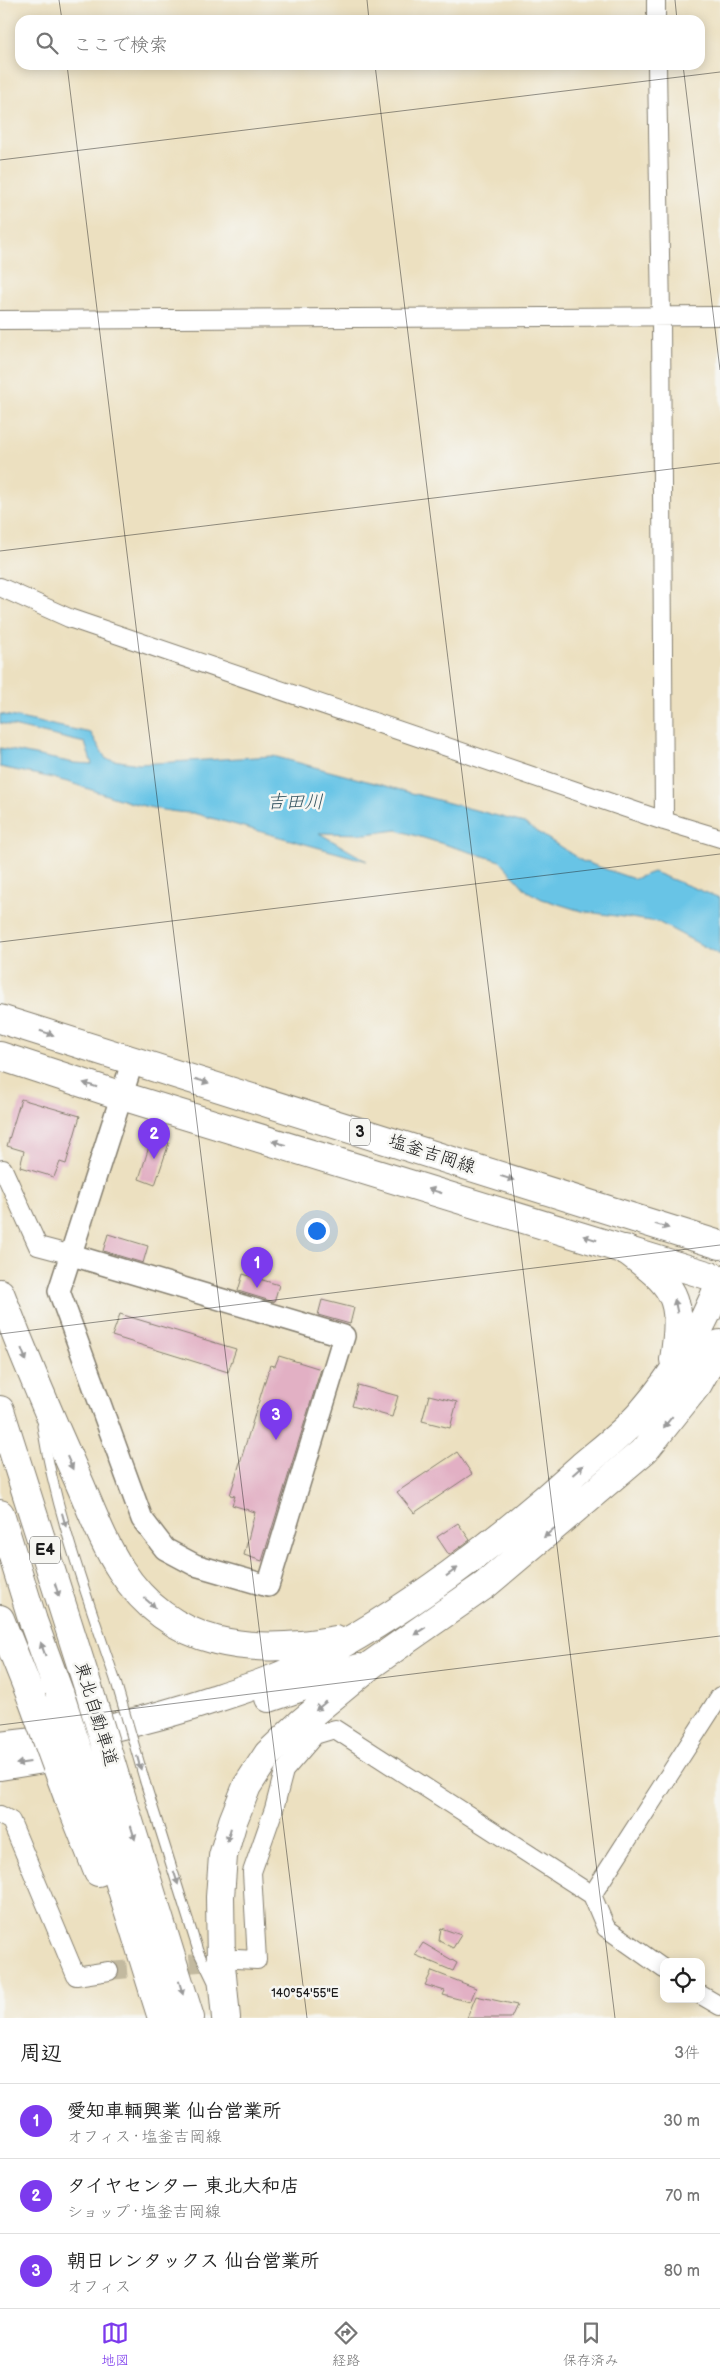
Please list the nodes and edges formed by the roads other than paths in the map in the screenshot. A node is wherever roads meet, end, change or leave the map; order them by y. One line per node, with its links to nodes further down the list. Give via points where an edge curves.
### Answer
1 (656, 0): 2 (street)
2 (656, 15)
3 (657, 70): 5 (street)
4 (720, 316): 5 (street)
5 (661, 317): 6 (street); 8 (street)
6 (0, 320)
7 (0, 587): 8 (street, via 69,618)
8 (664, 821): 9 (street)
9 (720, 838)
10 (0, 1019): 12 (main road, 塩釜吉岡線 / 3, one-way to 12)
11 (0, 1056): 13 (main road, 塩釜吉岡線 / 3, one-way to 11)
12 (133, 1060): 13 (street); 15 (main road, 塩釜吉岡線 / 3, one-way to 15)
13 (122, 1096): 16 (main road, 塩釜吉岡線 / 3, one-way to 13); 17 (street)
14 (0, 1170): 17 (street, via 3,1169 38,1246)
15 (720, 1245)
16 (625, 1249): 18 (main road, 塩釜吉岡線 / 3); 21 (main road, one-way to 16, via 679,1328 676,1302 656,1273)
17 (72, 1255): 17 (street, via 59,1291 142,1519 165,1549 195,1565 268,1586 344,1336)
18 (720, 1280): 21 (main road, via 710,1308)
19 (0, 1293): 23 (main road, one-way to 23)
20 (720, 1344): 22 (main road)
21 (673, 1371): 27 (main road, one-way to 21, via 423,1593 555,1491 641,1413)
22 (709, 1377): 28 (main road, one-way to 28, via 646,1449 541,1540 485,1585)
23 (36, 1387): 27 (main road, one-way to 27, via 121,1570 142,1597 168,1619 199,1635 229,1644 256,1647 305,1646); 40 (lane, one-way to 40, bridge, via 48,1460 83,1585 198,1951)
24 (0, 1410): 43 (main road, 東北自動車道 / E4, one-way to 43, bridge)
25 (0, 1514): 32 (main road, 東北自動車道 / E4, one-way to 25, bridge, via 60,1695)
26 (0, 1619): 32 (main road, bridge, via 32,1699)
27 (353, 1638): 30 (main road, via 306,1664 255,1686 154,1718)
28 (372, 1664): 31 (main road, one-way to 31, via 148,1738); 40 (main road, one-way to 40, via 268,1754 247,1786 232,1821 223,1856 220,1897)
29 (720, 1696): 34 (street)
30 (0, 1746)
31 (0, 1766)
32 (80, 1794): 41 (main road); 42 (main road, 東北自動車道 / E4)
33 (0, 1815): 37 (street, via 11,1821 76,1976)
34 (592, 1894): 35 (street, via 335,1729 315,1735 284,1771 252,1872 257,1960); 36 (street, via 606,1928)
35 (236, 1959)
36 (660, 1966)
37 (109, 1971)
38 (705, 1997): 39 (street)
39 (720, 2006)
40 (225, 2012)
41 (154, 2018)
42 (162, 2018)
43 (190, 2018)

